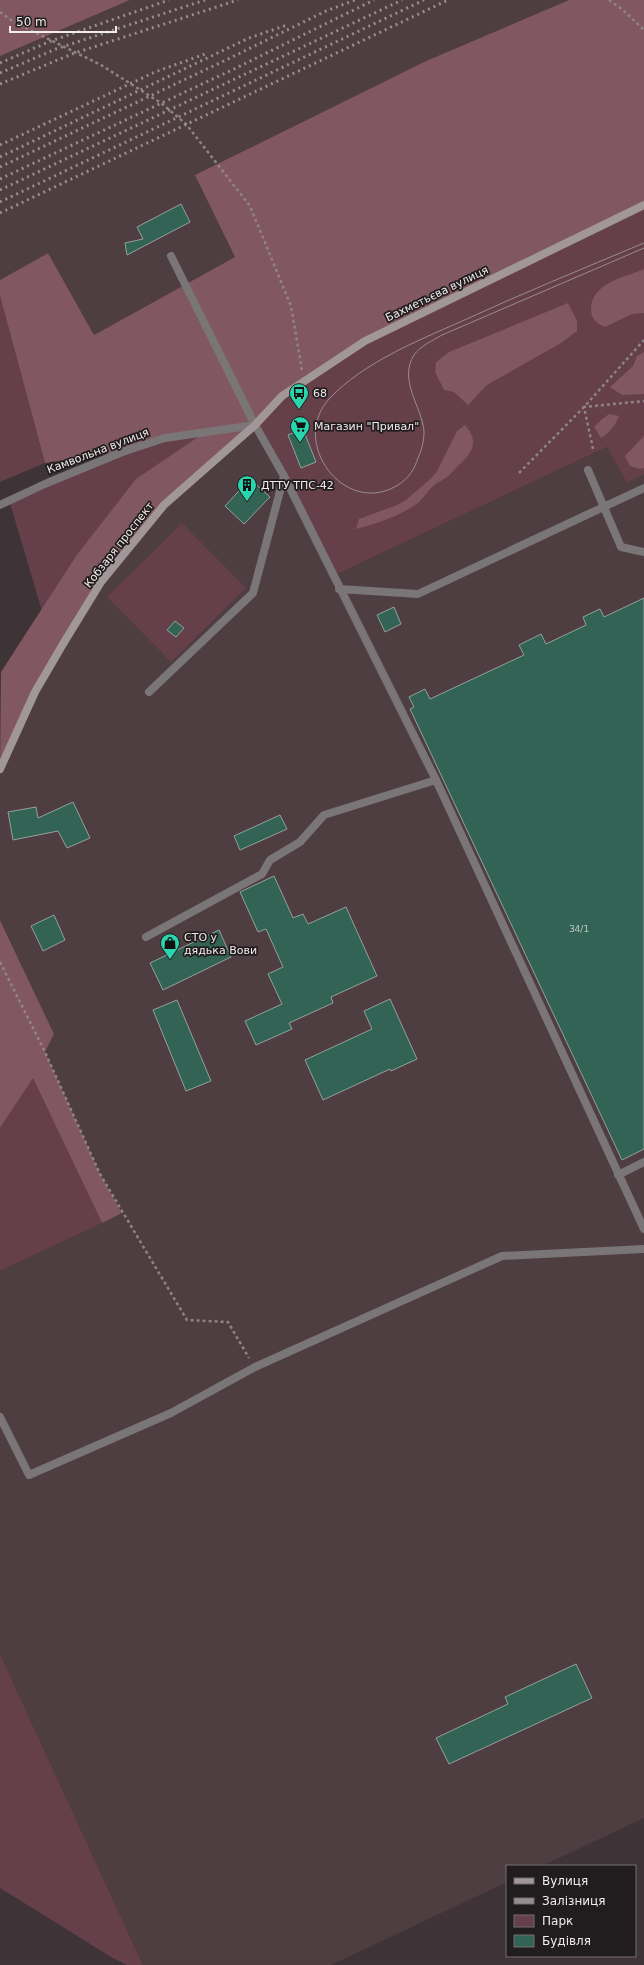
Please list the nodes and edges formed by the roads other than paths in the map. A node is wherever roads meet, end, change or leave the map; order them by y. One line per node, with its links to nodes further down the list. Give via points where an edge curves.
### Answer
1 (644, 205): 3 (main road, Бахметьєва вулиця, via 365,341 282,396)
2 (171, 256): 3 (street)
3 (255, 425): 5 (street); 7 (street, Камвольна вулиця, via 166,438 125,451); 12 (main road, Кобзаря проспект, via 164,505 101,582 36,692)
4 (588, 470): 8 (street)
5 (284, 476): 10 (street); 11 (street, via 253,592)
6 (644, 488): 8 (street)
7 (0, 505)
8 (604, 507): 9 (street, via 621,547); 10 (street, via 418,594)
9 (644, 552)
10 (339, 589): 13 (street)
11 (149, 692)
12 (0, 770)
13 (436, 780): 14 (street, via 324,815 300,842 270,860 262,874); 16 (street)
14 (146, 937)
15 (644, 1162): 16 (street)
16 (618, 1175): 17 (street)
17 (644, 1229)
18 (644, 1249): 19 (street, via 502,1256 254,1367 171,1413 29,1475)
19 (0, 1417)

